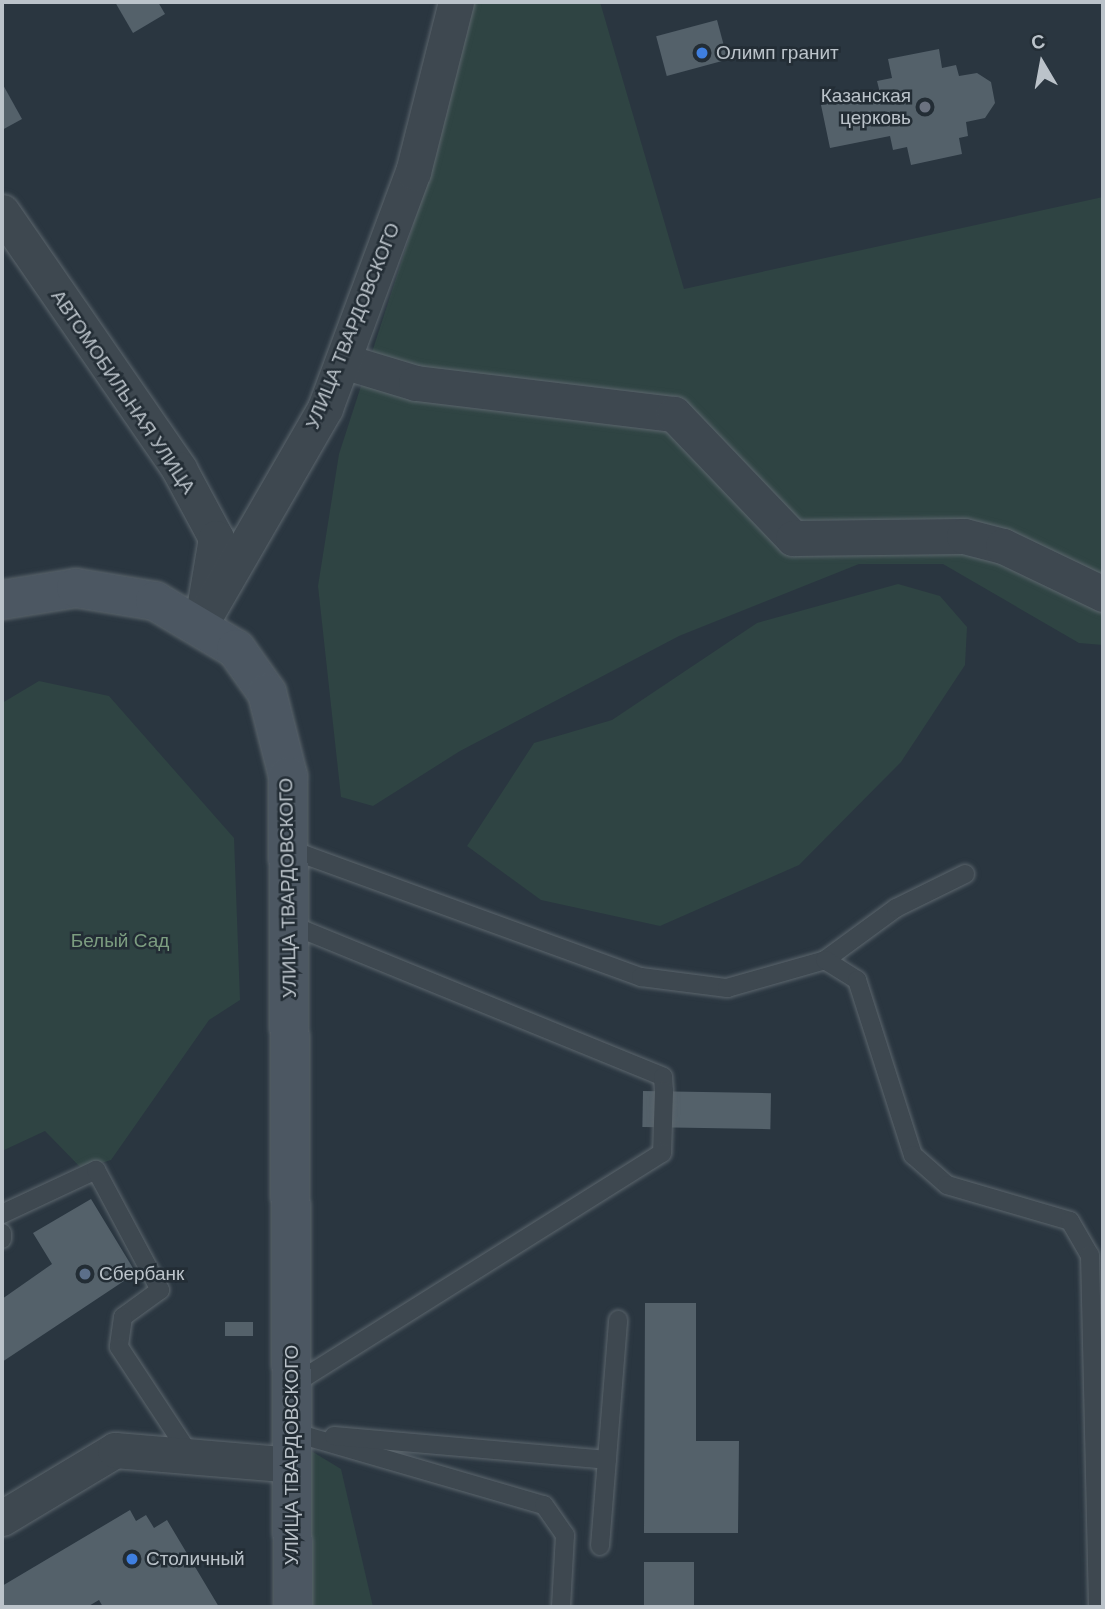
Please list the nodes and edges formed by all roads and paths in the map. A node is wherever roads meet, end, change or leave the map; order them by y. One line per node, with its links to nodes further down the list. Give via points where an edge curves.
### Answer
1 (456, 2): 3 (street, УЛИЦА ТВАРДОВСКОГО, via 413,172)
2 (2, 212): 6 (street, АВТОМОБИЛЬНАЯ УЛИЦА, via 179,469 216,538)
3 (343, 361): 4 (street, via 416,383 674,414 793,538 964,536 1003,546); 6 (street, УЛИЦА ТВАРДОВСКОГО, via 325,408)
4 (1103, 594)
5 (2, 600): 6 (street, via 76,588 155,601)
6 (201, 623): 7 (street, УЛИЦА ТВАРДОВСКОГО, via 236,649 267,693 288,776)
7 (289, 849): 9 (street, УЛИЦА ТВАРДОВСКОГО); 10 (lane, via 641,978 727,988)
8 (965, 874): 10 (lane, via 896,908)
9 (289, 924): 15 (street, УЛИЦА ТВАРДОВСКОГО); 15 (lane, via 663,1076 664,1091 662,1153)
10 (825, 960): 17 (lane, via 857,980 913,1155 947,1185 1070,1221 1090,1255)
11 (2, 1214): 18 (lane, via 96,1170 160,1290 123,1317 119,1347)
12 (2, 1233): 13 (lane)
13 (2, 1239)
14 (618, 1320): 19 (lane)
15 (292, 1385): 16 (street, УЛИЦА ТВАРДОВСКОГО)
16 (292, 1449): 18 (street); 19 (lane); 22 (street, УЛИЦА ТВАРДОВСКОГО); 23 (lane, via 544,1505 565,1535)
17 (1098, 1451): 24 (lane)
18 (191, 1457): 20 (street, via 115,1450)
19 (607, 1460): 21 (lane)
20 (2, 1518)
21 (600, 1546)
22 (293, 1607)
23 (561, 1607)
24 (1098, 1607)

